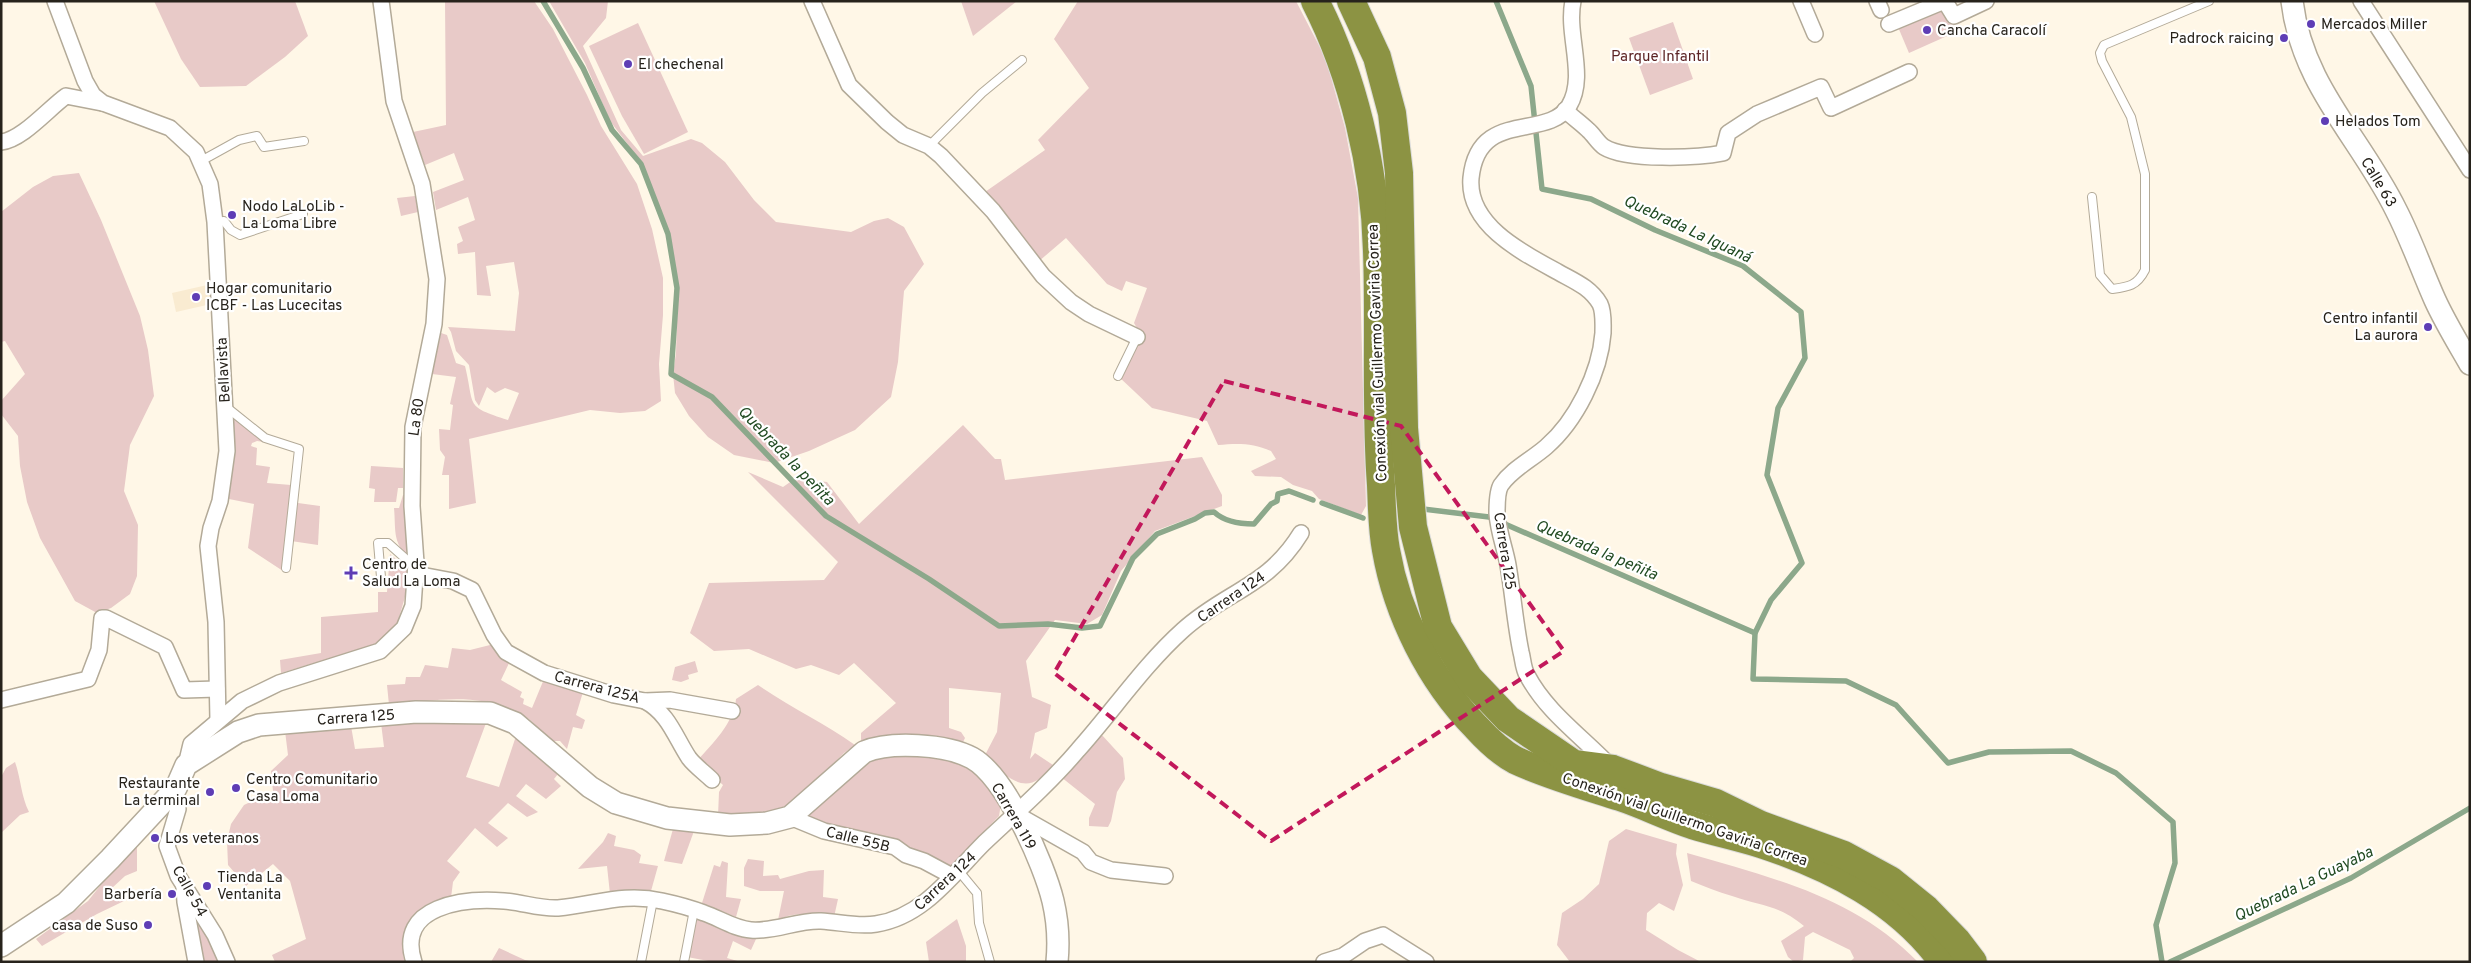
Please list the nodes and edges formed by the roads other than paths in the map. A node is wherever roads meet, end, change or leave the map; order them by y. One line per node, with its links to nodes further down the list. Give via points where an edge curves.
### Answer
1 (55, 1): 17 (street, Bellavista, via 85,82)
2 (380, 1): 33 (street, La 80, via 394,101 422,184 437,279 434,324 413,427 412,506)
3 (812, 1): 21 (street, via 849,86 898,130)
4 (1315, 1): 42 (highway, Conexión vial Guillermo Gaviria Correa, via 1346,72 1371,189 1377,248 1377,427 1385,539 1410,629 1448,692 1476,726 1513,759)
5 (1351, 1): 42 (highway, Conexión vial Guillermo Gaviria Correa, via 1377,57 1392,113 1399,173 1406,451 1413,527 1438,627 1469,678 1508,719 1574,764)
6 (1572, 1): 18 (street, via 1576,86 1569,106)
7 (1801, 1): 14 (street)
8 (1986, 1): 12 (street, via 1954,16)
9 (2209, 1): 24 (lane, via 2104,45 2100,54 2131,117 2145,174 2144,270 2140,281 2129,287 2112,289 2100,274)
10 (2292, 1): 28 (street, Calle 63, via 2296,29 2307,62 2396,210 2437,303)
11 (2361, 1): 23 (street)
12 (1945, 2): 13 (street)
13 (1889, 24)
14 (1815, 34)
15 (1022, 60): 21 (lane, via 987,88)
16 (1909, 72): 18 (street, via 1831,108 1821,87 1757,114 1728,133 1723,153 1706,156 1641,156 1614,152 1602,146)
17 (103, 103): 20 (street, via 66,96 21,135); 22 (street, Bellavista, via 170,128 186,141)
18 (1564, 110): 42 (street, Carrera 125, via 1547,123 1509,129 1494,136 1478,156 1471,180 1473,200 1486,222 1535,259 1588,289 1601,306 1602,341 1586,391 1556,438 1499,486 1497,513 1525,673)
19 (304, 141): 22 (lane, via 264,147 257,136 239,140)
20 (1, 142)
21 (929, 146): 27 (street, via 993,211 1048,282 1089,314)
22 (201, 161): 26 (street, Bellavista, via 210,184)
23 (2470, 170)
24 (2092, 197)
25 (303, 214): 26 (lane, via 240,235 224,221)
26 (215, 222): 30 (street, Bellavista)
27 (1137, 337): 29 (lane)
28 (2470, 364)
29 (1118, 376)
30 (225, 406): 32 (lane, via 265,438 299,449); 35 (street, Bellavista, via 227,451 220,502 208,546 216,622)
31 (1301, 533): 44 (street, Carrera 124, via 1294,554 1182,630 1077,752)
32 (286, 568)
33 (416, 571): 34 (lane, via 388,543 378,543); 37 (street, Carrera 125A, via 472,590 499,644 524,663 562,680); 39 (street, La 80, via 415,596 409,617 404,628 385,647 355,660 279,682 242,701)
34 (381, 577)
35 (217, 689): 36 (street, via 184,690 165,647 102,618 99,650 88,679); 39 (street, Bellavista)
36 (1, 700)
37 (645, 701): 38 (street, Carrera 125A, via 670,700); 41 (street, via 661,712 690,760)
38 (732, 711)
39 (218, 720): 40 (street, La 80, via 191,744)
40 (186, 765): 43 (street); 46 (street, Carrera 125, via 238,732 260,725 478,711 515,723 590,787 627,808 667,818 730,825)
41 (712, 780)
42 (1607, 780): 62 (highway, Conexión vial Guillermo Gaviria Correa, via 1688,823 1760,844 1836,873 1901,916); 63 (highway, Conexión vial Guillermo Gaviria Correa, via 1661,787 1716,803 1761,826 1844,855 1890,880 1926,909 1957,940)
43 (176, 788): 49 (street, Calle 54, via 178,809 167,846 178,876); 52 (street, via 66,903)
44 (1016, 814): 45 (street, Carrera 119, via 1002,790 972,758 942,750 887,746 864,752); 47 (street, Carrera 124); 48 (street, via 1053,833 1083,852 1092,862 1111,870); 59 (street, Carrera 119, via 1047,879 1059,939)
45 (790, 817): 46 (street, Carrera 119); 47 (street, Calle 55B, via 824,831 895,847)
46 (767, 823)
47 (955, 873): 51 (street, Carrera 124, via 909,914 876,924 860,926 820,921 746,930); 58 (lane, via 977,893 979,923)
48 (1165, 876)
49 (184, 883): 54 (street); 55 (street, Calle 54)
50 (653, 900): 51 (street, Carrera 124); 53 (street, Carrera 124, via 600,900 561,908 505,901 438,907 424,914 415,929); 56 (lane)
51 (694, 910): 57 (lane)
52 (1, 946)
53 (413, 959)
54 (196, 962)
55 (227, 962)
56 (641, 962)
57 (684, 962)
58 (990, 962)
59 (1057, 962)
60 (1324, 962): 61 (street, via 1383,935)
61 (1426, 962)
62 (1943, 962)
63 (1972, 962)

